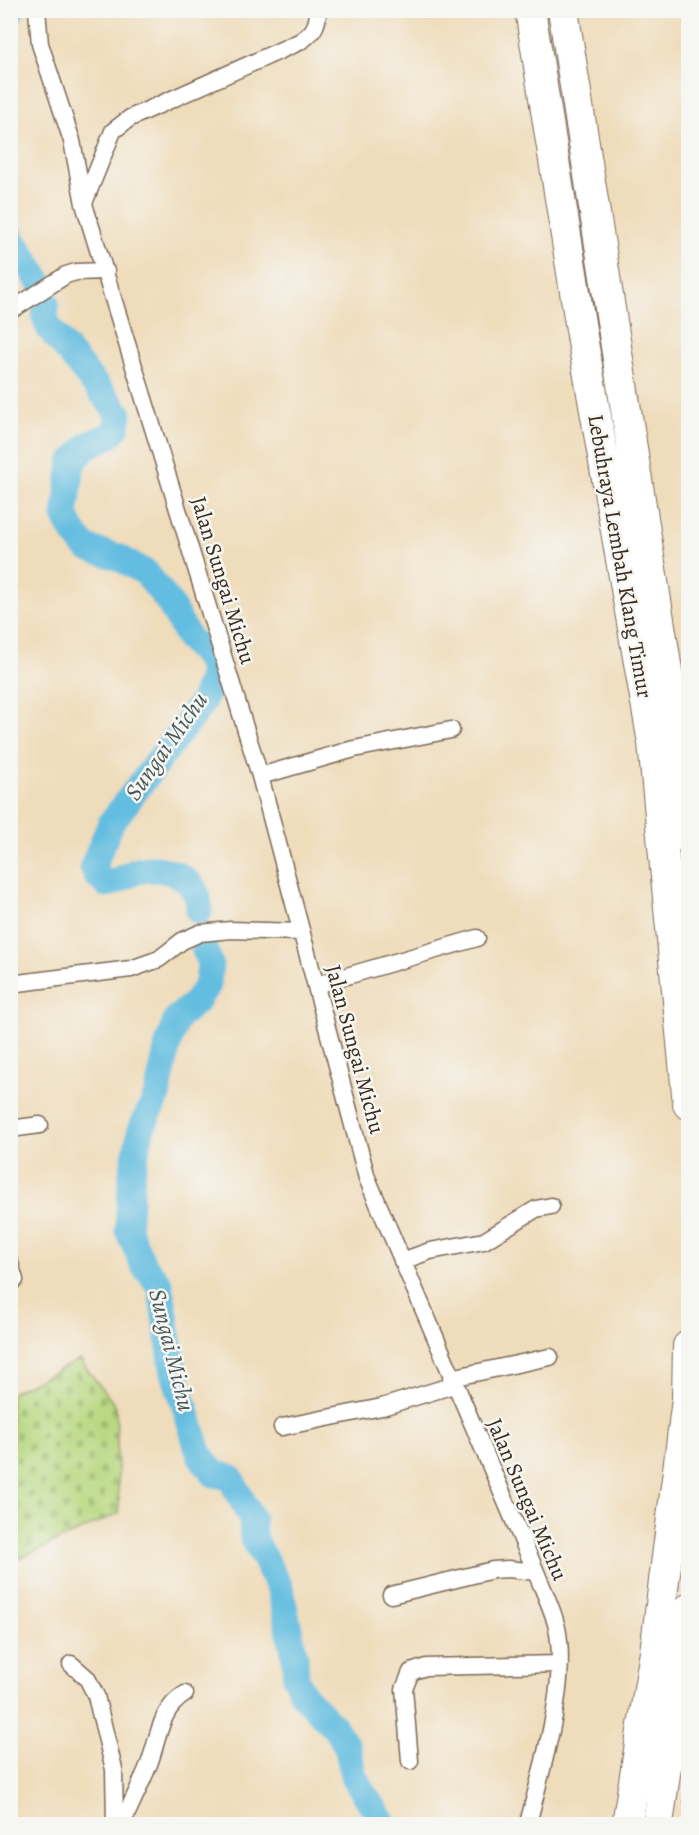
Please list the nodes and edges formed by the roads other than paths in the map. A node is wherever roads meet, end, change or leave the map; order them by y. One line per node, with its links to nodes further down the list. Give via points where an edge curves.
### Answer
1 (37, 10): 5 (street, Jalan Sungai Michu, via 40,44 72,141)
2 (318, 10): 5 (street, via 312,33 299,42 130,118 113,131)
3 (530, 10): 15 (highway, Lebuhraya Lembah Klang Timur, via 583,342 654,743)
4 (563, 10): 10 (highway, Lebuhraya Lembah Klang Timur, via 669,680)
5 (84, 204): 6 (street, Jalan Sungai Michu)
6 (106, 271): 7 (street, via 66,275); 9 (street, Jalan Sungai Michu)
7 (10, 311)
8 (451, 730): 9 (street, via 354,749)
9 (260, 776): 11 (street, Jalan Sungai Michu)
10 (688, 838)
11 (302, 932): 13 (street, via 200,933 159,959 131,969); 14 (street, Jalan Sungai Michu)
12 (477, 938): 14 (street)
13 (10, 984)
14 (316, 985): 19 (street, Jalan Sungai Michu, via 367,1178)
15 (688, 1104)
16 (40, 1125): 17 (street)
17 (10, 1129)
18 (551, 1206): 19 (street, via 536,1209 483,1241 430,1251)
19 (402, 1262): 24 (street, Jalan Sungai Michu)
20 (10, 1263): 21 (street)
21 (15, 1281)
22 (688, 1346): 25 (highway)
23 (550, 1357): 24 (street)
24 (452, 1382): 26 (street, via 382,1407); 27 (street, Jalan Sungai Michu)
25 (687, 1399): 37 (highway, via 655,1652)
26 (282, 1427)
27 (536, 1572): 28 (street, via 493,1570); 31 (street, Jalan Sungai Michu, via 557,1628)
28 (391, 1595)
29 (688, 1609): 38 (highway)
30 (70, 1664): 34 (street, via 87,1678 96,1696 114,1769)
31 (560, 1664): 33 (street, via 426,1667 411,1672 404,1689); 36 (street, Jalan Sungai Michu, via 547,1746)
32 (185, 1694): 35 (street, via 165,1714 150,1761)
33 (410, 1761)
34 (116, 1824)
35 (122, 1824)
36 (528, 1824)
37 (627, 1824)
38 (658, 1824)

